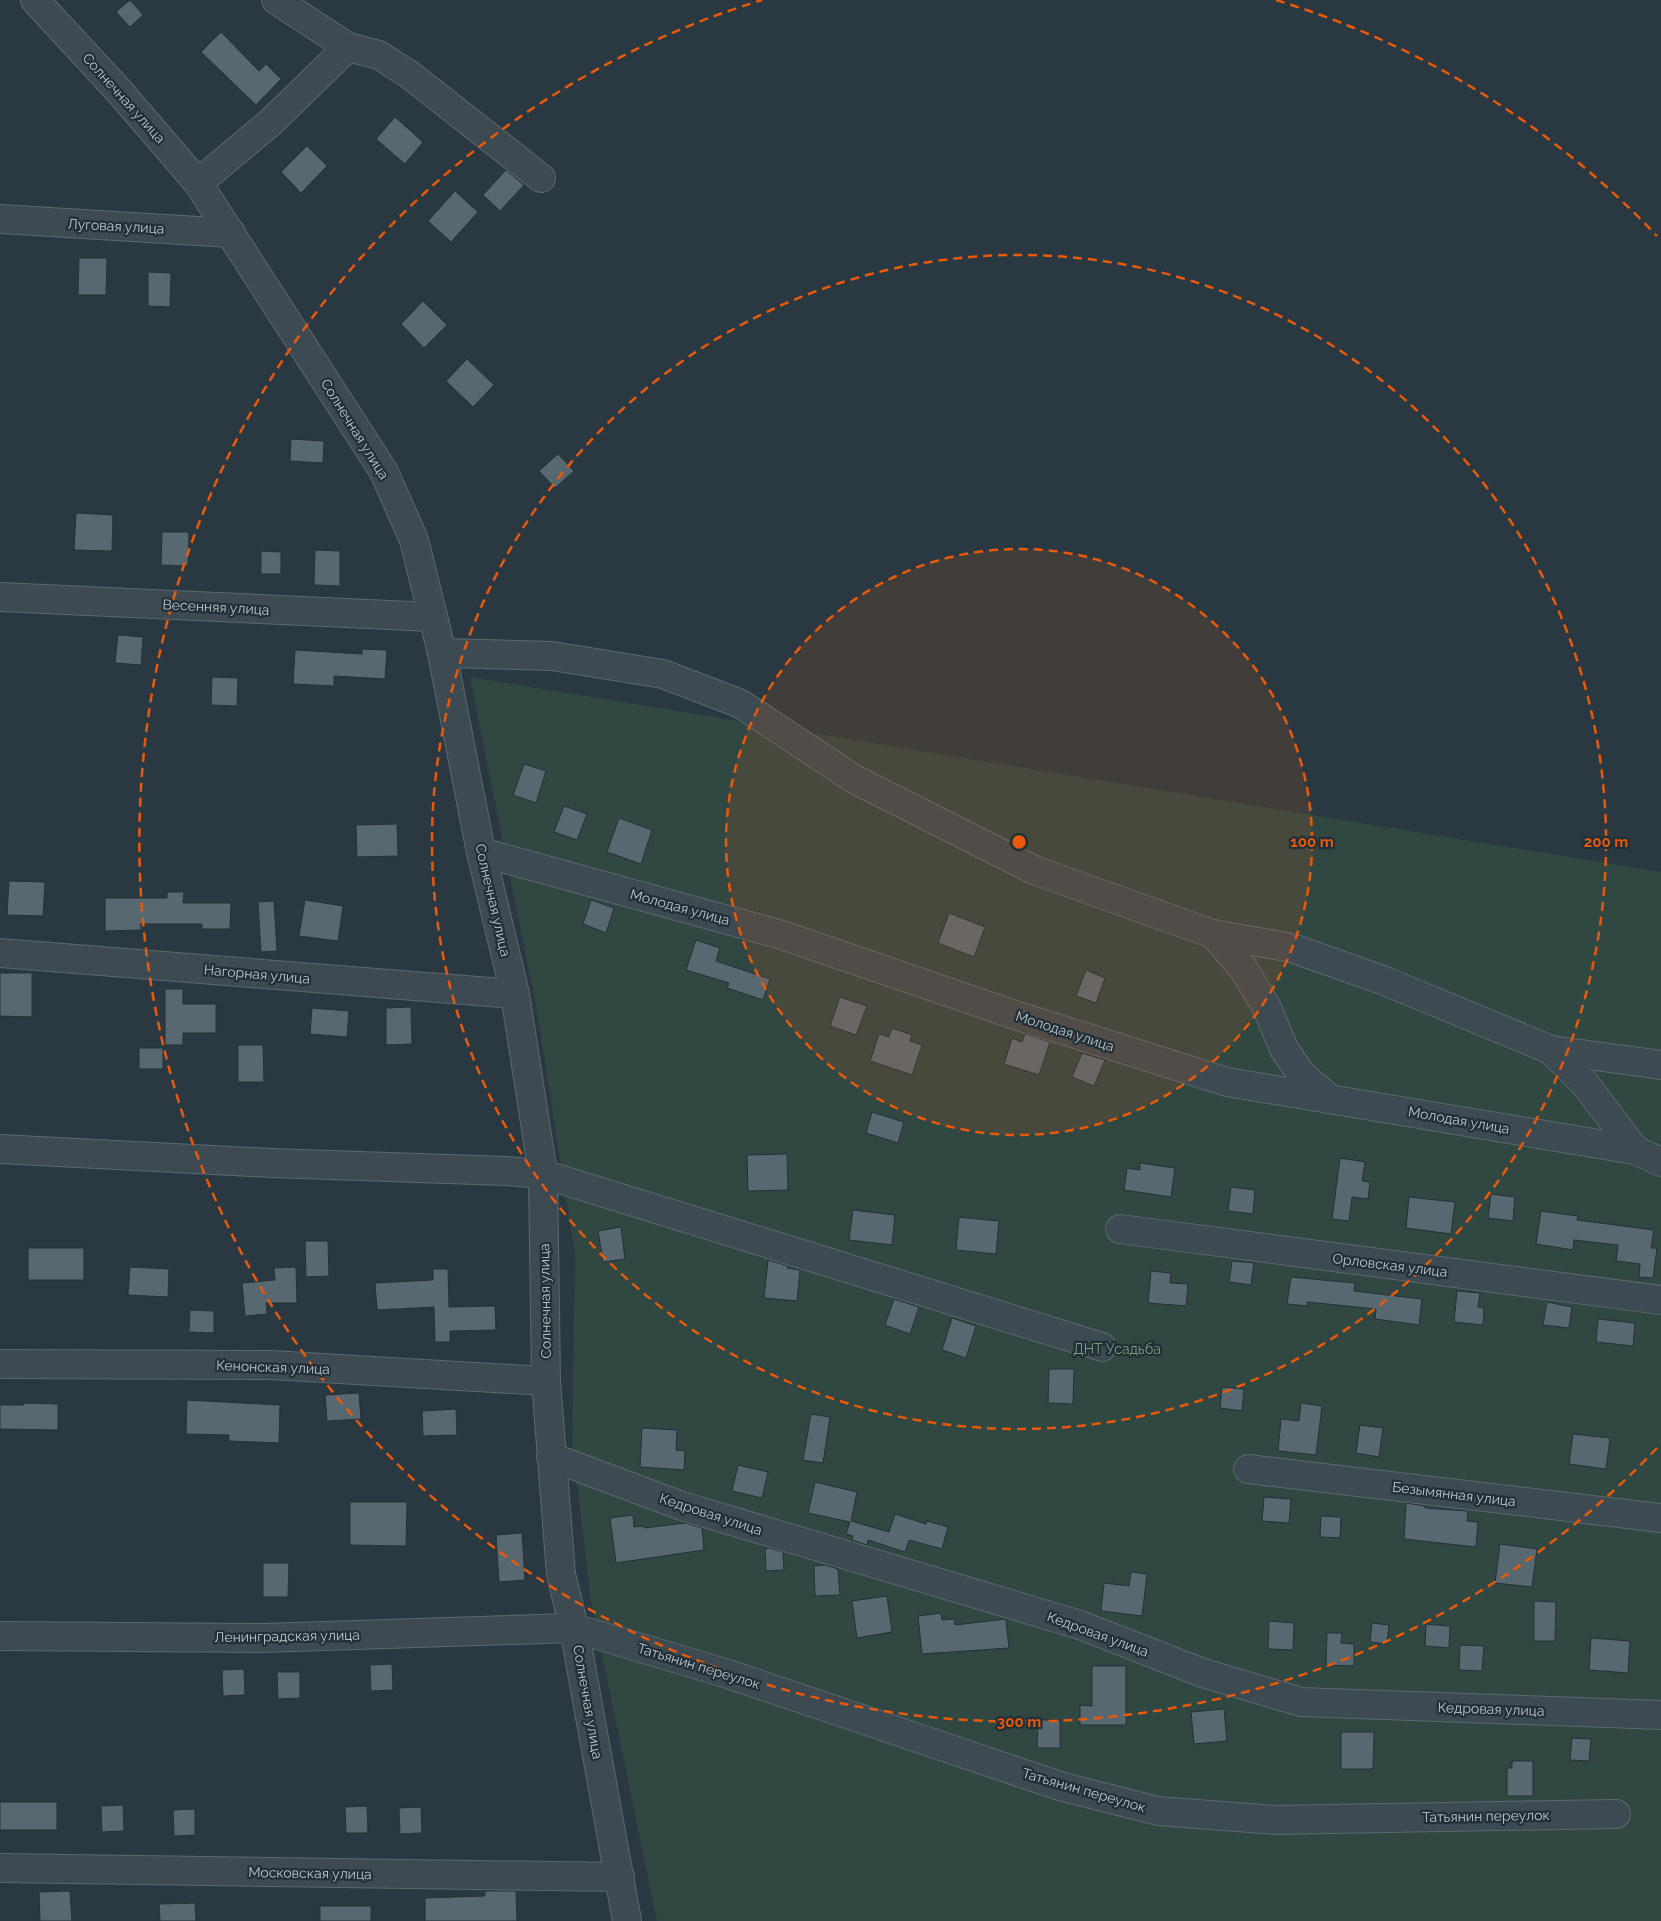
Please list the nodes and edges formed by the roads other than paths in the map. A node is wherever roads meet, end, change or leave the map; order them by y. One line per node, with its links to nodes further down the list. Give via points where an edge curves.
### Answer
1 (35, 0): 5 (street, Солнечная улица, via 119,90)
2 (276, 0): 3 (street)
3 (348, 47): 4 (street, via 378,55 410,75); 5 (street, via 271,122)
4 (540, 178)
5 (198, 183): 7 (street, Солнечная улица)
6 (0, 219): 7 (street, Луговая улица)
7 (232, 232): 9 (street, Солнечная улица, via 384,472 414,540)
8 (0, 597): 9 (street, Весенняя улица)
9 (433, 617): 10 (street, Солнечная улица)
10 (442, 653): 11 (street, Солнечная улица); 12 (street, via 552,656 663,674 742,704 854,779 1034,870)
11 (481, 852): 14 (street, Солнечная улица); 17 (street, Молодая улица, via 782,935 1015,1015 1228,1082)
12 (1213, 934): 15 (street, via 1292,948 1385,981); 17 (street, via 1243,968 1267,1008 1284,1049 1301,1074)
13 (0, 953): 14 (street, Нагорная улица)
14 (515, 994): 21 (street, Солнечная улица)
15 (1551, 1050): 16 (street); 19 (street, via 1586,1085)
16 (1661, 1065)
17 (1330, 1099): 19 (street, Молодая улица)
18 (0, 1149): 21 (street)
19 (1635, 1150): 20 (street, Молодая улица)
20 (1661, 1162)
21 (543, 1174): 24 (street); 26 (street, Солнечная улица)
22 (1120, 1229): 23 (street, Орловская улица)
23 (1661, 1300)
24 (1102, 1347)
25 (0, 1364): 26 (street, Кенонская улица, via 271,1366)
26 (546, 1381): 27 (street, Солнечная улица)
27 (551, 1456): 30 (street, Солнечная улица, via 561,1574); 32 (street, Кедровая улица, via 682,1506 1080,1626 1203,1672 1301,1702)
28 (1248, 1469): 29 (street, Безымянная улица)
29 (1661, 1518)
30 (574, 1628): 31 (street, Ленинградская улица, via 263,1638); 33 (street, Татьянин переулок, via 728,1674 1063,1786 1158,1811 1276,1820); 35 (street, Солнечная улица)
31 (0, 1636)
32 (1661, 1716)
33 (1616, 1814)
34 (0, 1868): 35 (street, Московская улица)
35 (620, 1877): 36 (street, Солнечная улица)
36 (627, 1921)

